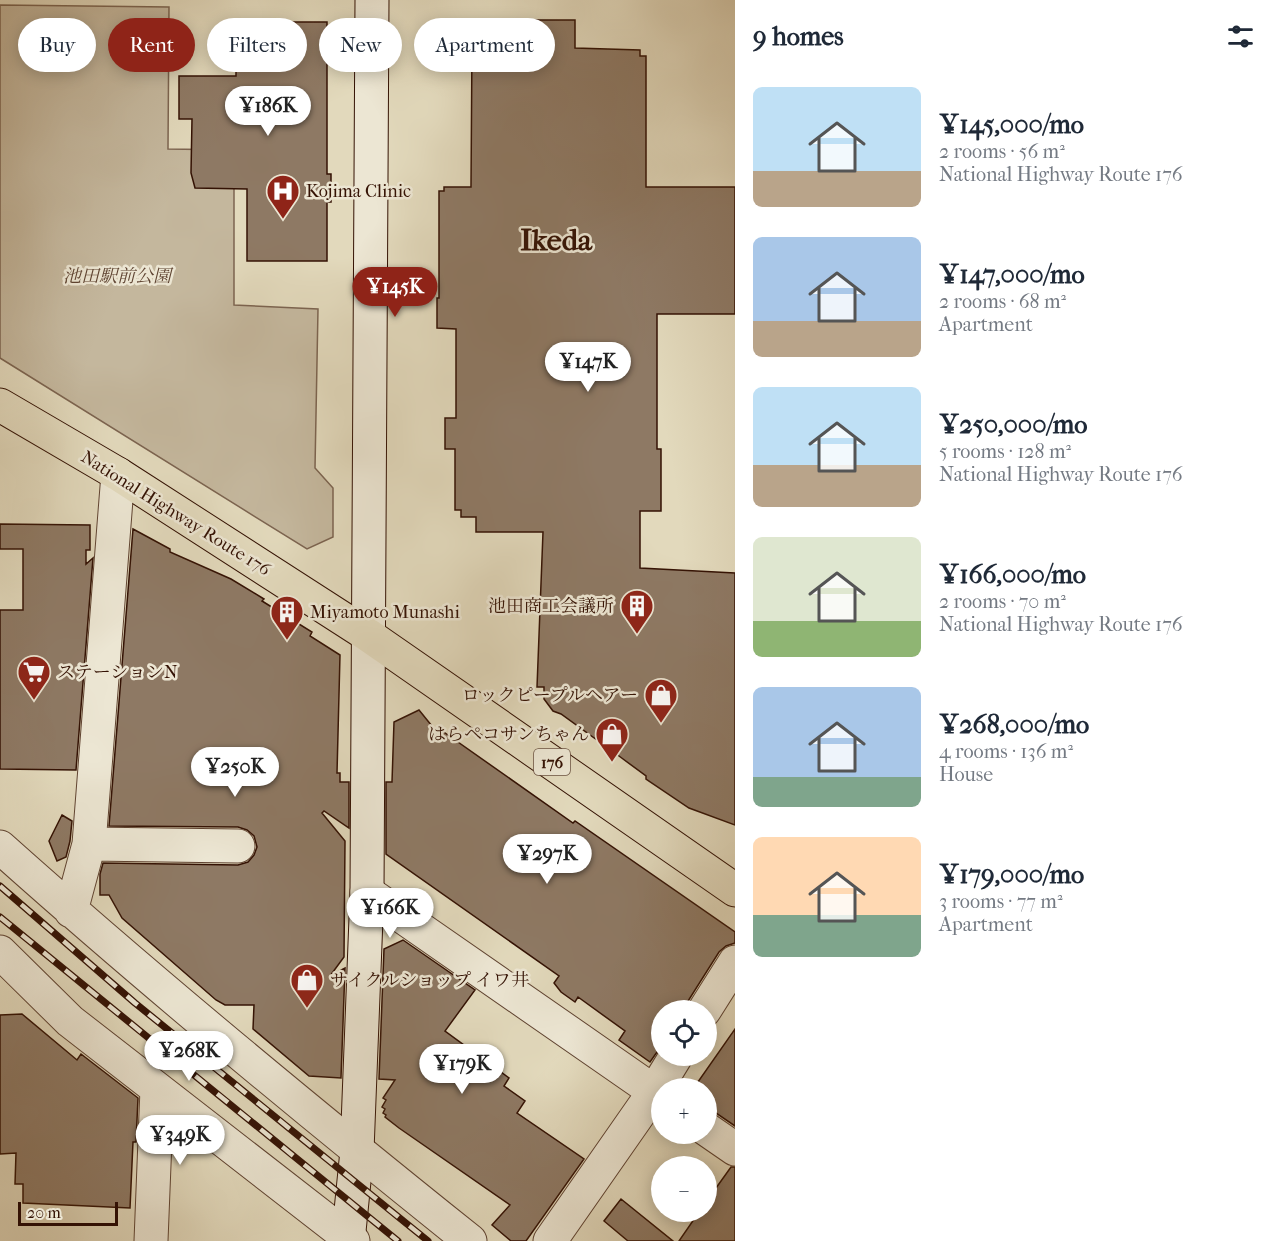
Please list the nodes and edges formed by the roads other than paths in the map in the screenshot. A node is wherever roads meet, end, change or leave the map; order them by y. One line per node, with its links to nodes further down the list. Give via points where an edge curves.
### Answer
1 (372, 0): 4 (street)
2 (0, 405): 3 (highway, National Highway Route 176 / 176)
3 (118, 474): 4 (highway, National Highway Route 176 / 176); 5 (street)
4 (368, 635): 8 (highway, National Highway Route 176 / 176); 9 (street)
5 (89, 843): 6 (street); 10 (street)
6 (238, 846)
7 (0, 847): 10 (street)
8 (735, 890)
9 (367, 892): 15 (street); 19 (street)
10 (71, 911): 19 (street)
11 (0, 952): 14 (street, via 70,1021)
12 (735, 962): 13 (street)
13 (711, 1000)
14 (157, 1089): 20 (street); 21 (street)
15 (651, 1089)
16 (651, 1104): 23 (street)
17 (717, 1137): 18 (street)
18 (735, 1149)
19 (357, 1151): 20 (street); 22 (street)
20 (349, 1239)
21 (151, 1241)
22 (470, 1241)
23 (550, 1241)

